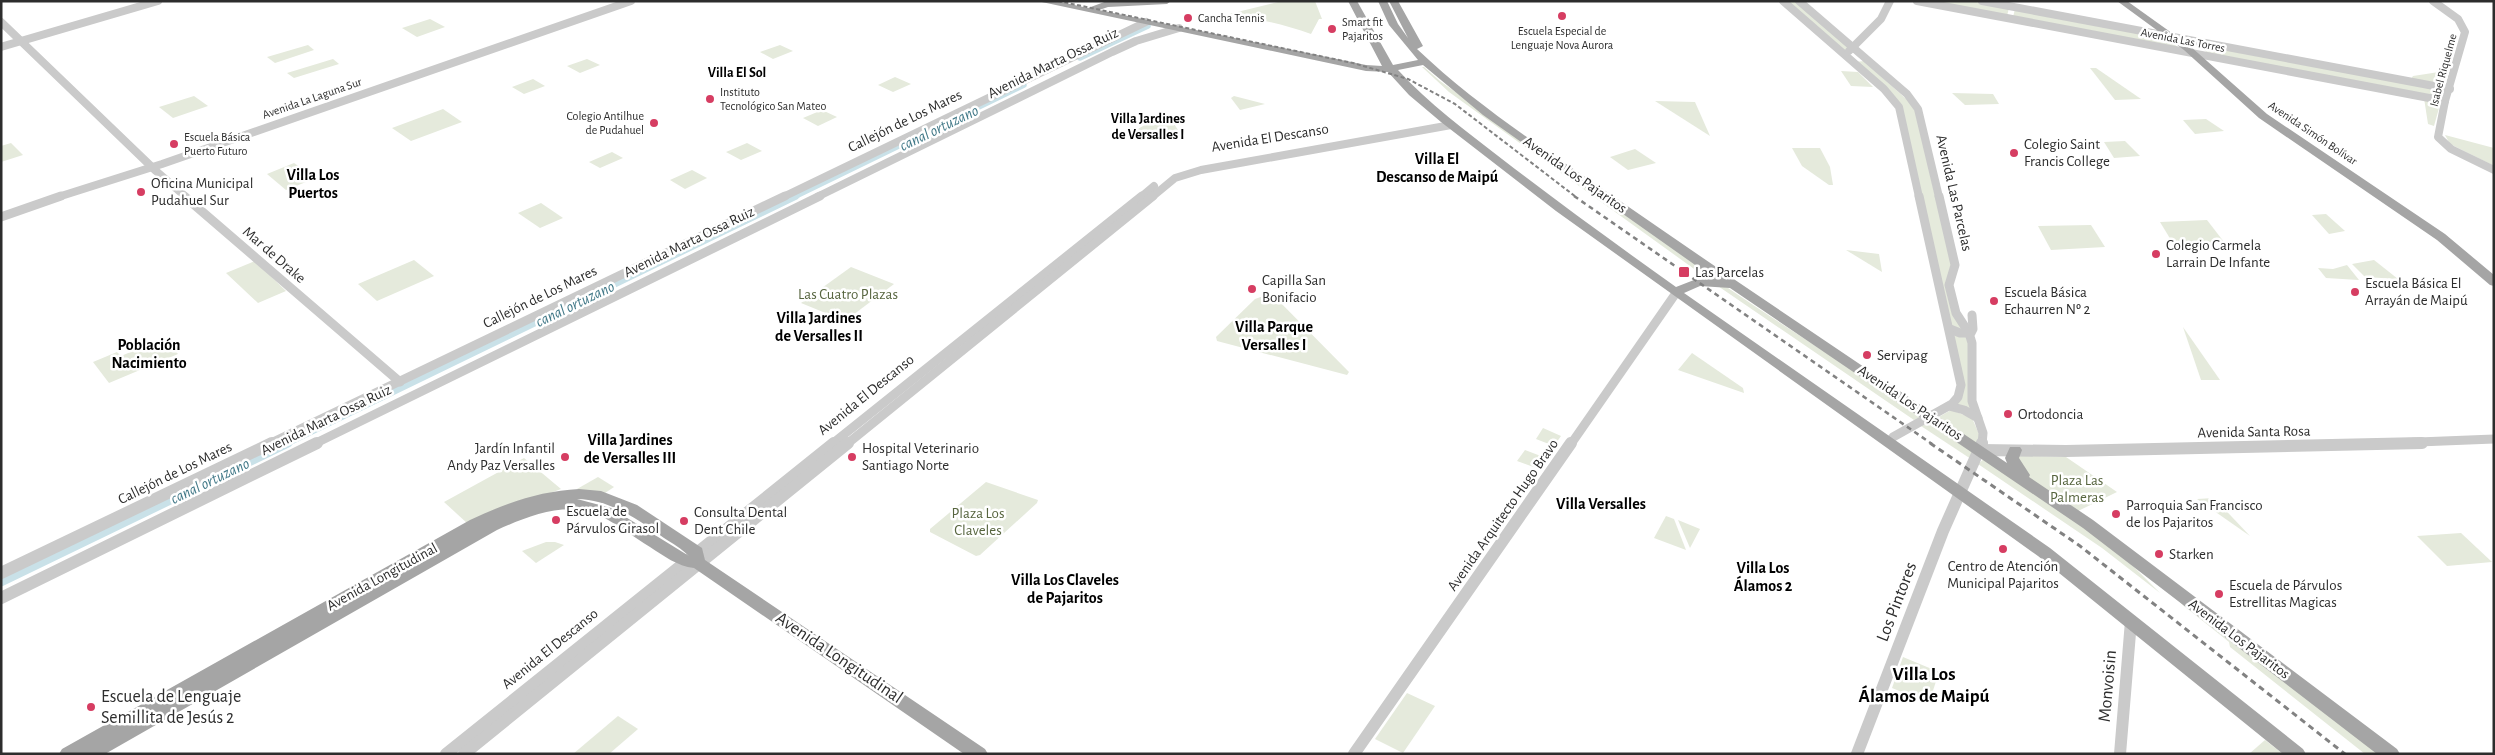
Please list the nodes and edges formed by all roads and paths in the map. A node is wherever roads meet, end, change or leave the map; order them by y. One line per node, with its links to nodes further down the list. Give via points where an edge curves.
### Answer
1 (147, 1): 24 (street)
2 (158, 1): 24 (street)
3 (619, 1): 38 (street, Avenida La Laguna Sur)
4 (630, 1): 38 (street, Avenida La Laguna Sur)
5 (1041, 1): 19 (main road)
6 (1070, 1): 19 (main road)
7 (1167, 1): 19 (main road)
8 (1352, 1): 32 (main road)
9 (1382, 1): 31 (main road, Avenida Los Pajaritos, via 1400,34)
10 (1393, 1): 31 (main road, Avenida Los Pajaritos)
11 (1783, 1): 29 (street)
12 (1799, 1): 27 (street, Avenida Las Parcelas)
13 (1890, 1): 27 (street, via 1880,19)
14 (1917, 1): 28 (street, Avenida Las Torres)
15 (1982, 1): 23 (street, Avenida Las Torres)
16 (2121, 1): 23 (main road, Avenida Simón Bolívar)
17 (2132, 1): 25 (main road, Avenida Simón Bolívar)
18 (2433, 1): 33 (street, Isabel Riquelme, via 2458,20 2464,29)
19 (1094, 8): 21 (main road); 32 (main road)
20 (1, 22): 24 (street, Mar de Drake)
21 (1146, 22): 22 (main road); 51 (street, Callejón de Los Mares)
22 (1179, 28): 32 (main road, via 1366,68); 64 (street, Avenida Marta Ossa Ruiz, via 1136,41 1104,56)
23 (2173, 37): 25 (street, Avenida Las Torres); 28 (main road, Avenida Simón Bolívar)
24 (19, 40): 26 (street); 38 (street, Mar de Drake)
25 (2190, 40): 30 (main road, Avenida Simón Bolívar); 33 (street, Avenida Las Torres)
26 (1, 45)
27 (1853, 48): 29 (street); 37 (street, Avenida Las Parcelas, via 1913,100 1918,108)
28 (2194, 54): 30 (street, Avenida Las Torres); 45 (main road, Avenida Simón Bolívar, via 2263,116 2441,237)
29 (1845, 56): 36 (street, via 1897,103)
30 (2210, 57): 34 (street, Avenida Las Torres); 42 (main road, Avenida Simón Bolívar, via 2272,115 2365,176)
31 (1424, 61): 32 (main road); 46 (main road, Avenida Los Pajaritos, via 1452,86 1546,155)
32 (1388, 66): 35 (main road, via 1413,94)
33 (2450, 89): 34 (street, Isabel Riquelme)
34 (2445, 101): 39 (street, Isabel Riquelme, via 2438,137 2447,146)
35 (1451, 125): 47 (main road); 62 (street, Avenida El Descanso, via 1201,170 1175,178)
36 (1910, 157): 37 (street); 43 (street)
37 (1930, 159): 44 (street, Avenida Las Parcelas, via 1955,265)
38 (151, 165): 40 (street, Avenida La Laguna Sur); 41 (street, Avenida La Laguna Sur); 51 (street, Mar de Drake)
39 (2494, 170)
40 (1, 212)
41 (1, 217)
42 (2494, 270)
43 (1937, 271): 44 (street); 49 (street)
44 (1952, 275): 50 (street, Avenida Las Parcelas, via 1949,285 1954,309)
45 (2494, 282)
46 (1738, 288): 47 (main road, via 1703,281); 53 (main road, Avenida Los Pajaritos)
47 (1676, 293): 57 (main road); 71 (street, Avenida Arquitecto Hugo Bravo)
48 (1972, 315): 50 (street, via 1973,329)
49 (1950, 329): 50 (street); 52 (street, via 1961,385 1958,397)
50 (1969, 333): 54 (street, Avenida Las Parcelas, via 1973,349 1972,402)
51 (400, 382): 63 (street, Callejón de Los Mares)
52 (1949, 406): 53 (street); 54 (street, via 1968,411)
53 (1928, 416): 57 (street); 58 (main road, Avenida Los Pajaritos)
54 (1978, 419): 55 (street, Avenida Las Parcelas)
55 (1983, 434): 58 (street, Avenida Las Parcelas); 59 (street, Avenida Santa Rosa, via 1996,444)
56 (2494, 439): 59 (street, Avenida Santa Rosa, via 2089,451)
57 (1889, 442): 61 (main road)
58 (1980, 450): 59 (street, Avenida Santa Rosa); 60 (main road, Avenida Los Pajaritos); 61 (street, Avenida Las Parcelas)
59 (2015, 450): 60 (main road, via 2012,458)
60 (2028, 482): 75 (main road, Avenida Los Pajaritos, via 2118,546)
61 (1960, 492): 65 (main road, via 2044,552); 72 (street, Los Pintores)
62 (693, 559): 66 (main road, Avenida Longitudinal, via 626,506 604,498 562,495 519,504 457,534); 67 (main road, Avenida Longitudinal, via 600,509 569,505 529,511 465,541); 68 (street, Avenida El Descanso); 69 (street, Avenida El Descanso); 70 (main road, Avenida Longitudinal)
63 (1, 573)
64 (1, 598)
65 (2130, 621): 73 (street, Monvoisin); 74 (main road)
66 (68, 754)
67 (89, 754)
68 (446, 754)
69 (464, 754)
70 (979, 754)
71 (1354, 754)
72 (1857, 754)
73 (2120, 754)
74 (2297, 754)
75 (2391, 754)

